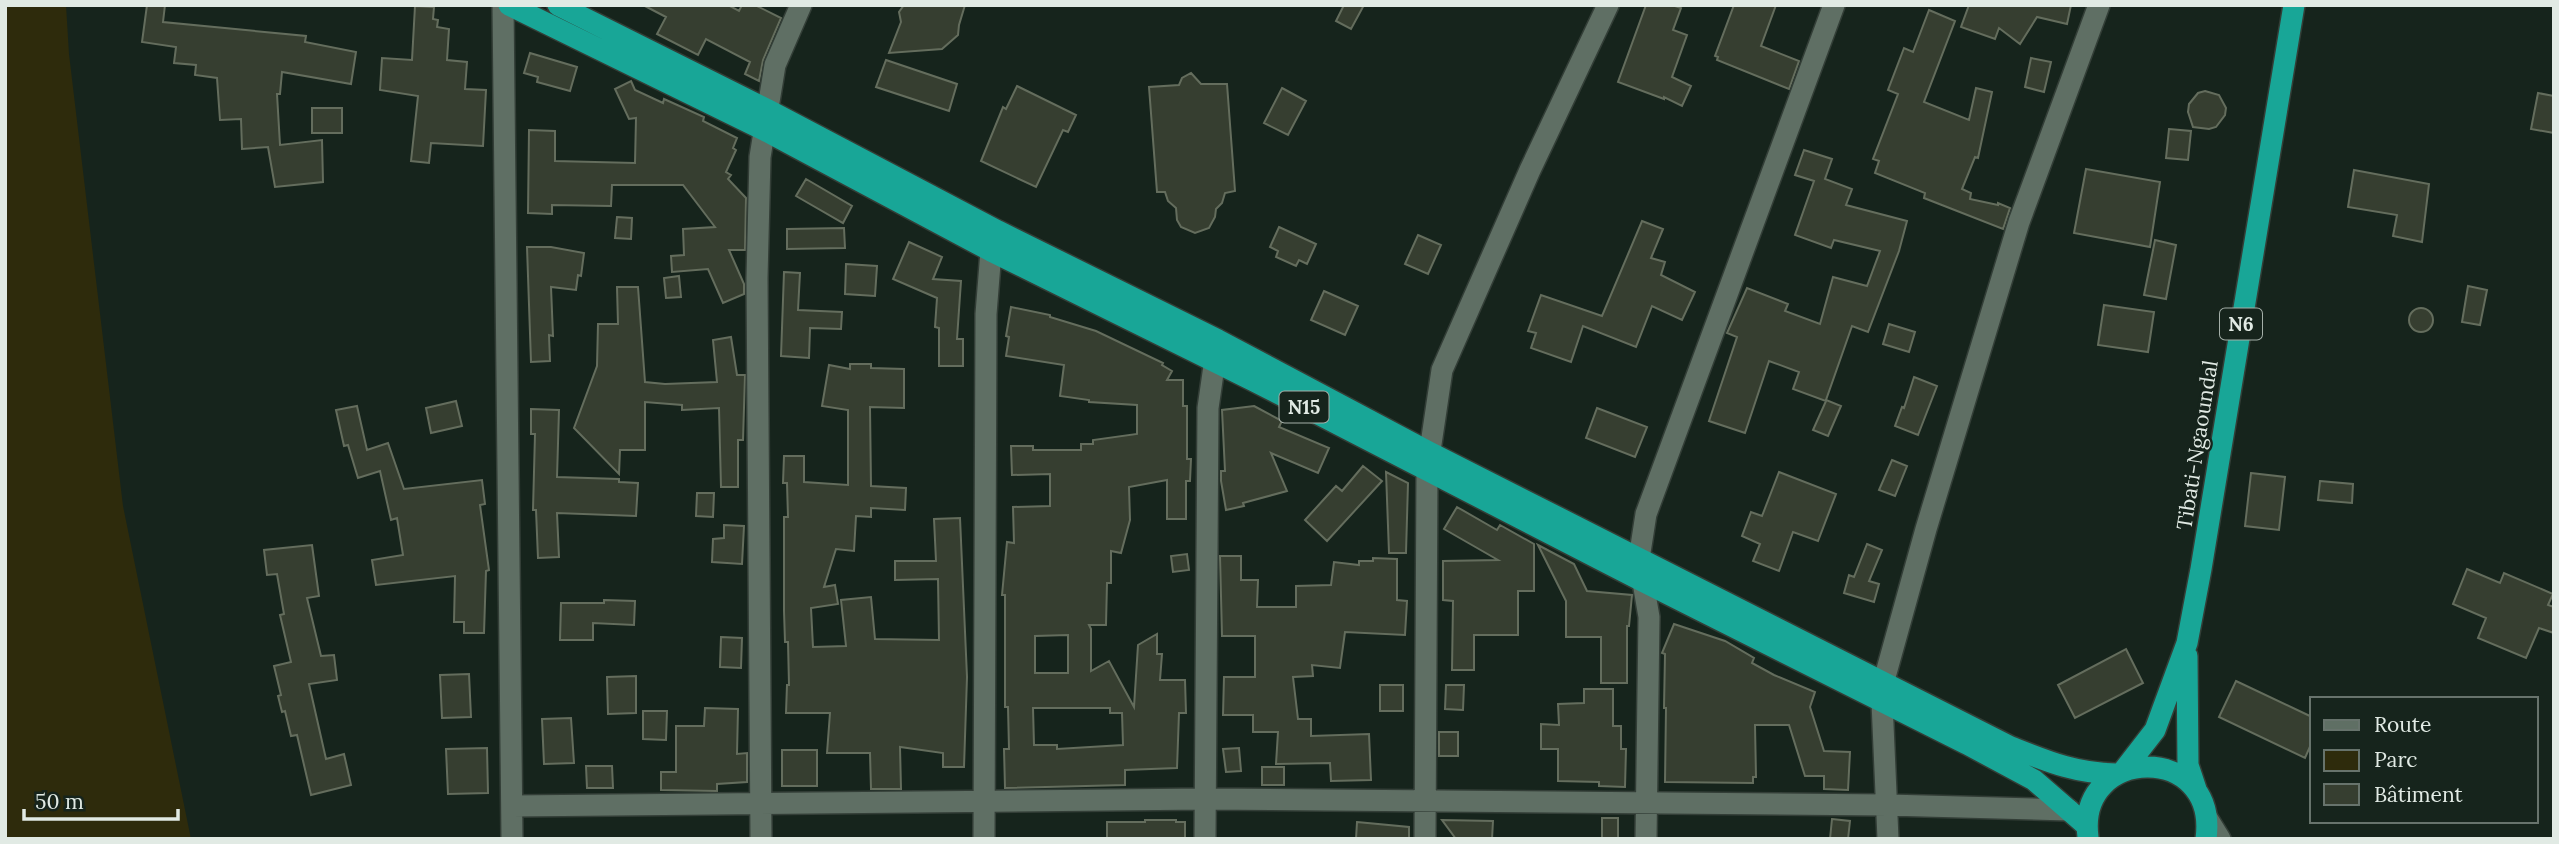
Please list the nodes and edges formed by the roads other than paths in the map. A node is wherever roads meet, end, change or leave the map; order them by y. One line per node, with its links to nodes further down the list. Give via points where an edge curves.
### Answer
1 (503, 5): 25 (street)
2 (509, 5): 9 (highway, N15)
3 (558, 5): 9 (highway, N15)
4 (801, 5): 9 (street, via 775,65)
5 (1608, 5): 12 (street, via 1442,370)
6 (1835, 5): 13 (street, via 1646,514)
7 (2099, 5): 16 (street, via 2019,222 1926,529)
8 (2294, 5): 15 (highway, Tibati-Ngaoundal / N6)
9 (766, 120): 10 (highway, N15); 21 (street, via 760,157 757,278)
10 (994, 241): 11 (highway, N15); 20 (street, via 986,327)
11 (1216, 350): 12 (highway, N15); 19 (street, via 1208,408)
12 (1428, 462): 13 (highway, N15); 14 (highway, N15); 22 (street)
13 (1639, 559): 14 (street); 16 (highway, N15)
14 (1644, 582): 16 (highway, N15); 23 (street, via 1649,617)
15 (2187, 643): 17 (highway, Tibati-Ngaoundal / N6, via 2155,730); 18 (highway, Tibati-Ngaoundal / N6, via 2188,765)
16 (1883, 693): 17 (highway, N15, via 2060,767); 24 (street); 26 (highway, N15, via 2034,780)
17 (2120, 772): 18 (highway, via 2155,766 2171,770); 28 (highway, Tibati-Ngaoundal / N6, via 2101,787 2090,806)
18 (2196, 789): 27 (highway, Tibati-Ngaoundal / N6)
19 (1205, 799): 20 (street); 22 (street); 32 (street)
20 (985, 801): 21 (street); 31 (street)
21 (761, 803): 25 (street); 30 (street)
22 (1425, 803): 23 (street); 33 (street)
23 (1646, 803): 24 (street); 34 (street)
24 (1888, 805): 26 (street); 35 (street)
25 (513, 806): 29 (street)
26 (2069, 810): 28 (highway, N15)
27 (2207, 829): 36 (street)
28 (2088, 833)
29 (513, 839)
30 (761, 839)
31 (984, 839)
32 (1205, 839)
33 (1425, 839)
34 (1646, 839)
35 (1888, 839)
36 (2220, 839)

